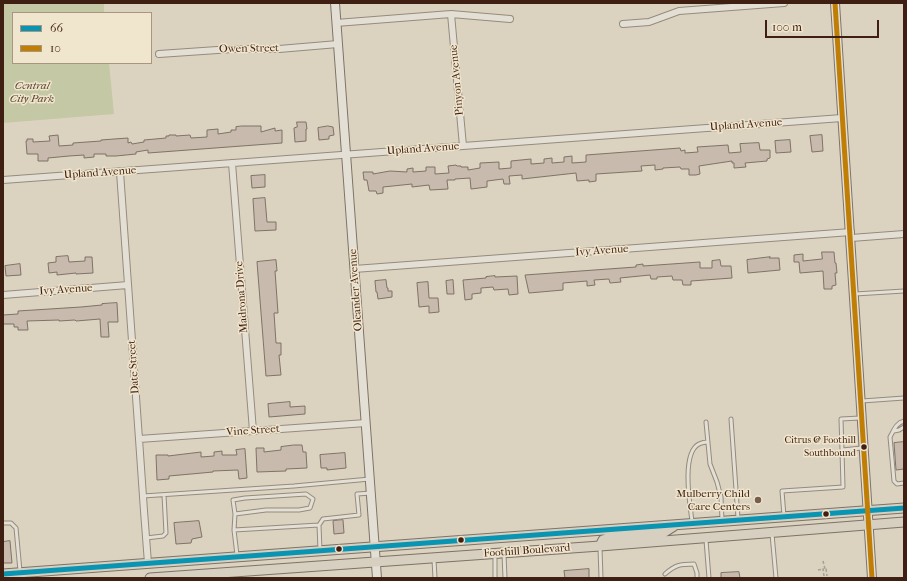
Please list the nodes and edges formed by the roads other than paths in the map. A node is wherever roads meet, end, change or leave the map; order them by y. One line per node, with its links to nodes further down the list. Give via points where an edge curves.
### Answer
1 (335, 3): 6 (street, Oleander Avenue)
2 (784, 3): 7 (street, via 679,11 649,22)
3 (835, 3): 10 (street)
4 (451, 14): 5 (street); 6 (street); 11 (street, Pinyon Avenue)
5 (510, 19)
6 (336, 23): 8 (street, Oleander Avenue)
7 (623, 24)
8 (338, 44): 9 (street, Owen Street); 12 (street, Oleander Avenue)
9 (159, 54)
10 (842, 118): 11 (street, Upland Avenue); 17 (street)
11 (463, 146): 12 (street, Upland Avenue)
12 (346, 155): 13 (street, Upland Avenue); 18 (street, Oleander Avenue)
13 (232, 163): 14 (street, Upland Avenue); 31 (street, Madrona Drive)
14 (120, 172): 15 (street, Upland Avenue); 19 (street, Date Street)
15 (3, 180)
16 (904, 234): 17 (street, Ivy Avenue)
17 (851, 235): 18 (street, Ivy Avenue); 22 (street)
18 (354, 269): 29 (street, Oleander Avenue)
19 (128, 285): 21 (street, Ivy Avenue); 33 (street, Date Street)
20 (904, 291): 22 (lane)
21 (3, 294)
22 (854, 294): 24 (street)
23 (904, 398): 24 (lane)
24 (861, 401): 25 (street)
25 (862, 418): 35 (street); 36 (lane, via 841,419)
26 (731, 419): 46 (lane)
27 (904, 421): 32 (lane, via 897,424)
28 (706, 422): 34 (lane)
29 (366, 423): 31 (street, Vine Street); 37 (street, Oleander Avenue)
30 (904, 427): 32 (lane)
31 (253, 431): 33 (street, Vine Street)
32 (894, 431): 38 (lane, via 890,437 894,481 897,484)
33 (140, 439): 41 (street, Date Street)
34 (708, 442): 47 (lane, via 710,464 721,497); 50 (lane, via 694,447 689,458 688,482)
35 (864, 448): 36 (lane); 43 (street)
36 (842, 450): 45 (lane, via 842,487 782,491)
37 (370, 479): 39 (street, Oleander Avenue); 40 (lane)
38 (904, 483)
39 (371, 492): 52 (lane, via 357,494 359,515 323,519); 59 (street, Oleander Avenue)
40 (164, 495): 41 (lane); 56 (lane, via 166,533 163,536)
41 (142, 496): 56 (street, Date Street)
42 (904, 508): 43 (main road, Foothill Boulevard)
43 (868, 511): 45 (main road, Foothill Boulevard); 51 (street)
44 (235, 514): 44 (lane, via 310,508 313,499 306,494 233,500); 54 (lane)
45 (784, 517): 46 (main road, Foothill Boulevard)
46 (738, 520): 47 (main road, Foothill Boulevard)
47 (722, 521): 50 (main road, Foothill Boulevard)
48 (904, 522): 51 (main road, Foothill Boulevard)
49 (3, 523): 66 (lane, via 11,523 16,528)
50 (692, 524): 53 (main road, Foothill Boulevard)
51 (869, 524): 55 (main road, Foothill Boulevard); 80 (street)
52 (319, 525): 54 (lane); 60 (lane)
53 (675, 525): 58 (main road, via 663,533 609,538 603,540); 59 (main road, Foothill Boulevard)
54 (234, 530): 62 (lane)
55 (772, 532): 57 (main road, Foothill Boulevard); 79 (lane)
56 (146, 538): 65 (street, Date Street)
57 (706, 538): 58 (main road, Foothill Boulevard); 78 (lane)
58 (600, 546): 61 (main road, Foothill Boulevard); 76 (lane)
59 (374, 547): 60 (main road, Foothill Boulevard); 64 (street, Oleander Avenue)
60 (320, 551): 62 (main road, Foothill Boulevard)
61 (499, 553): 63 (main road, Foothill Boulevard); 74 (lane); 75 (lane)
62 (237, 557): 65 (main road, Foothill Boulevard)
63 (434, 558): 64 (main road, Foothill Boulevard); 73 (lane)
64 (376, 562): 69 (main road, Foothill Boulevard); 72 (street, Oleander Avenue)
65 (148, 563): 66 (main road, Foothill Boulevard)
66 (21, 573): 67 (main road, Foothill Boulevard)
67 (3, 574)
68 (665, 574): 77 (lane, via 672,567 694,564)
69 (195, 576): 70 (main road, Foothill Boulevard)
70 (167, 577): 71 (main road, Foothill Boulevard)
71 (150, 578)
72 (377, 578)
73 (435, 578)
74 (495, 578)
75 (505, 578)
76 (601, 578)
77 (697, 578)
78 (709, 578)
79 (776, 578)
80 (872, 578)

